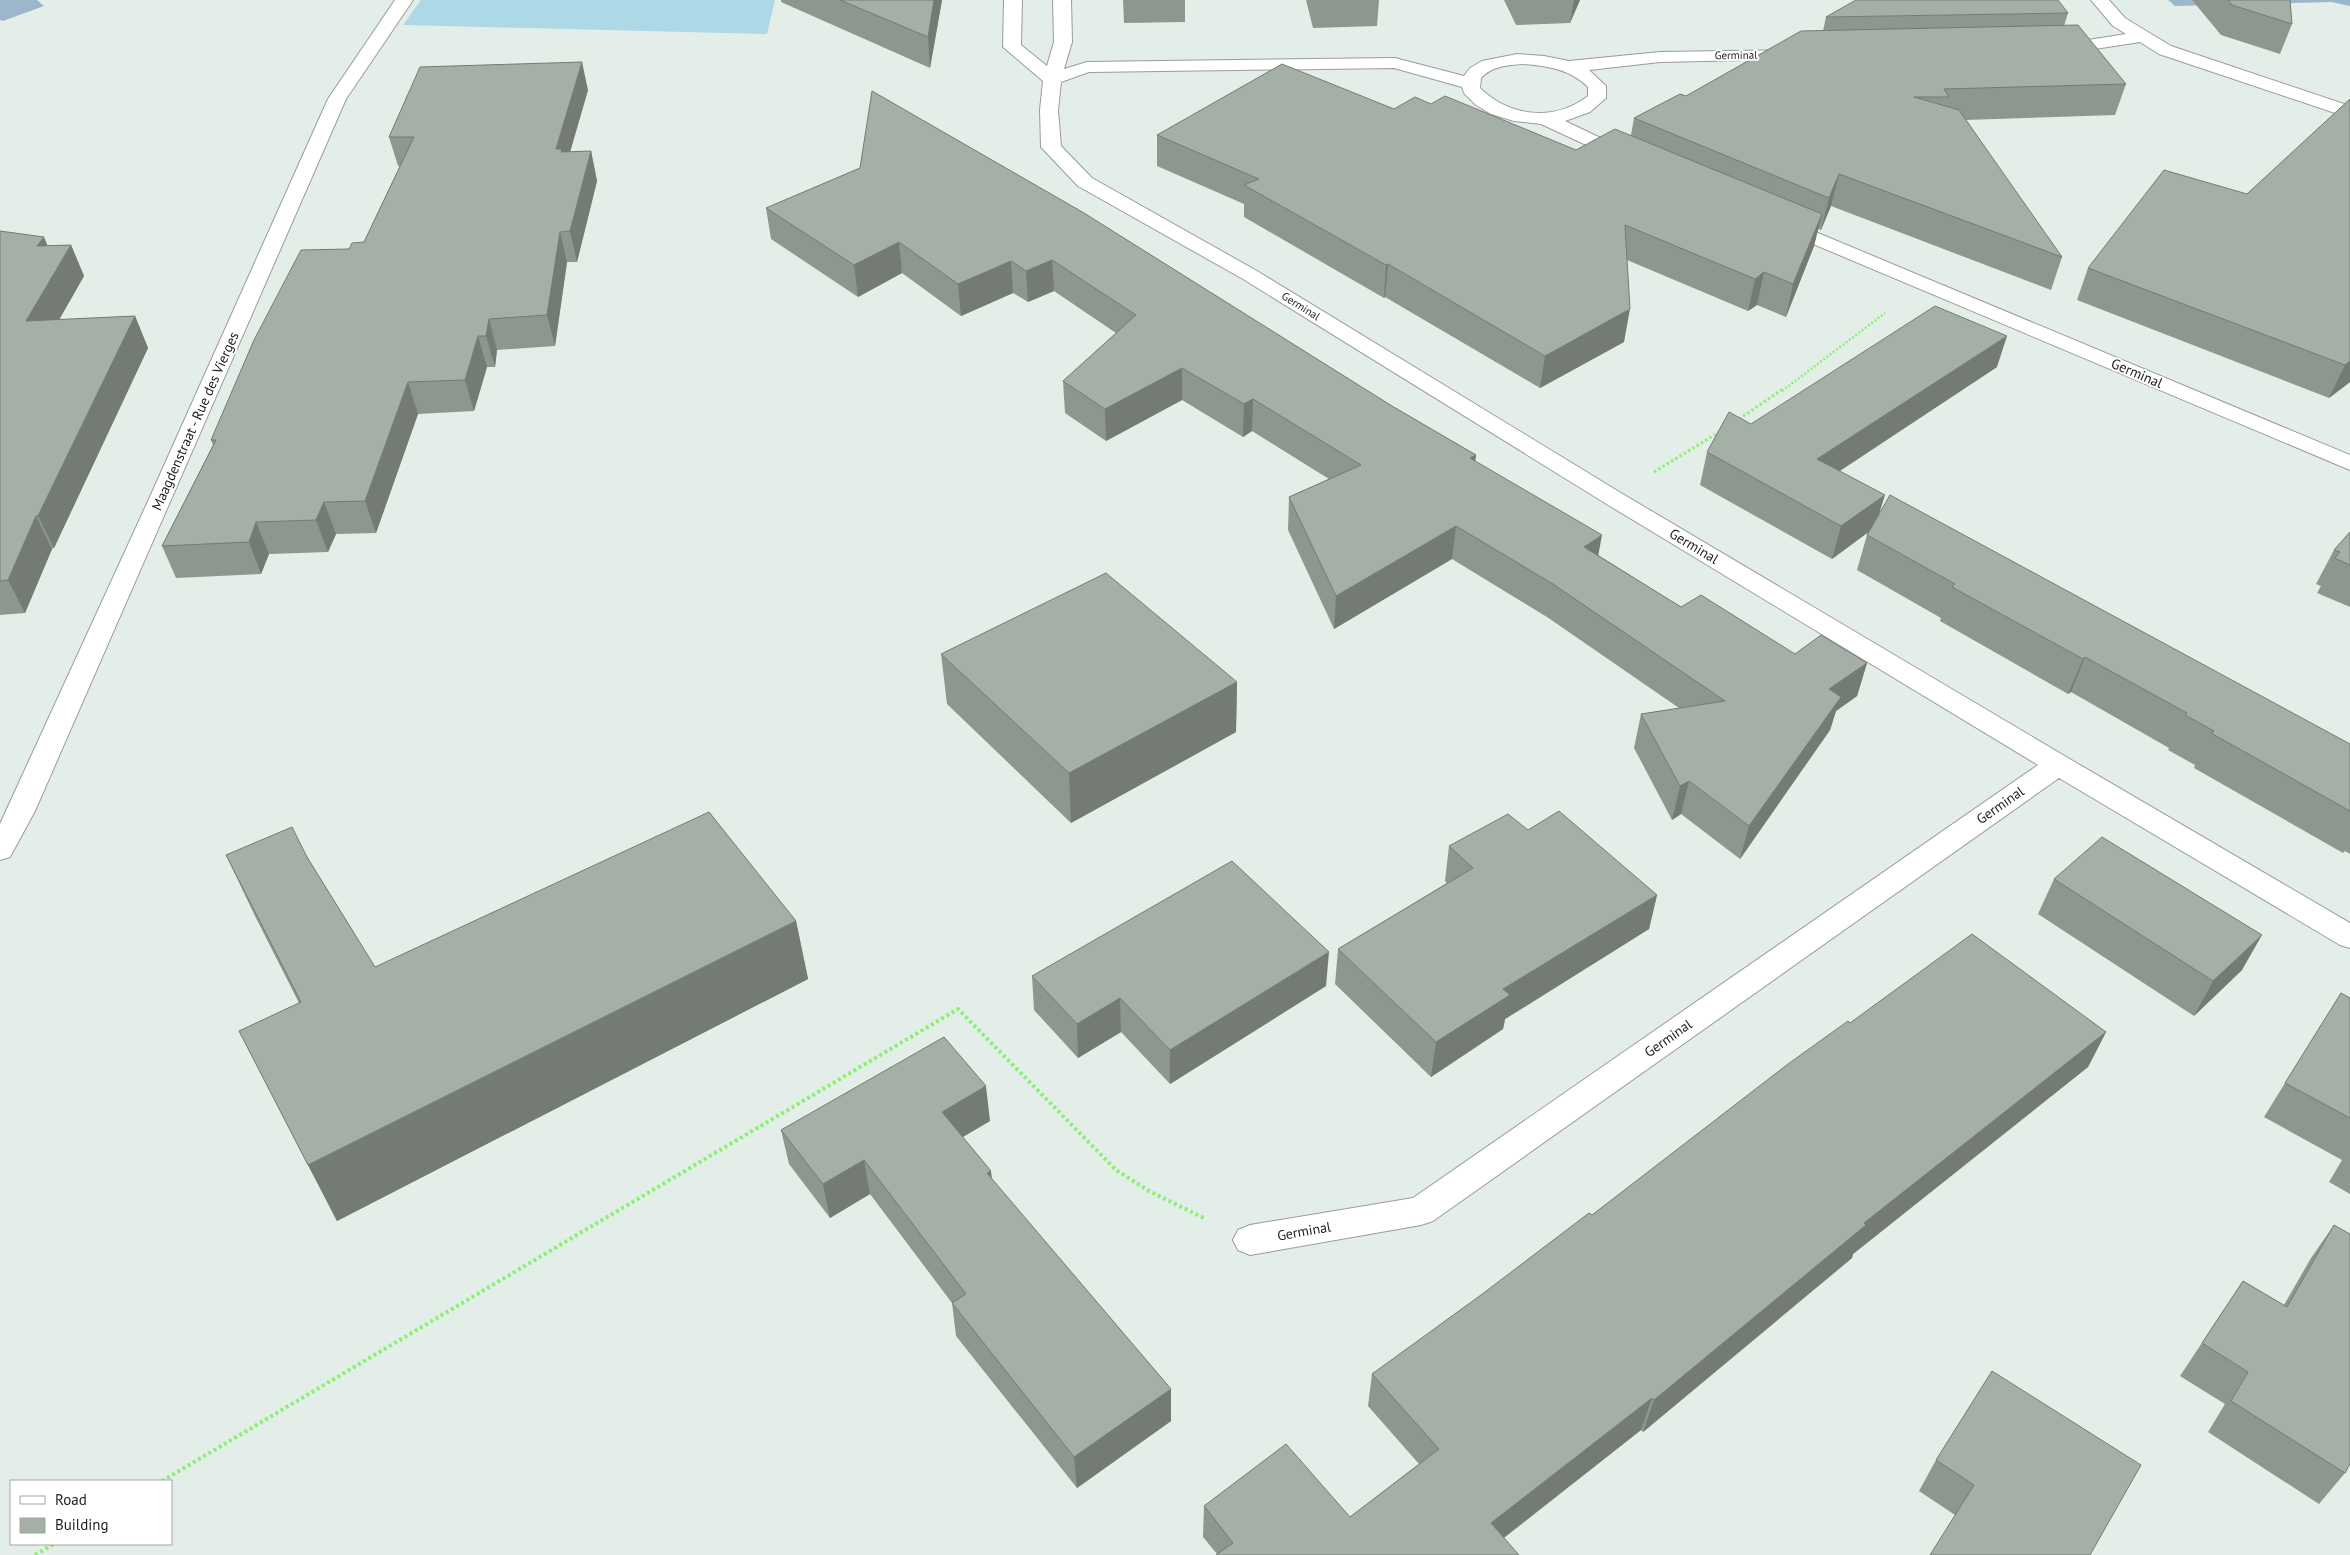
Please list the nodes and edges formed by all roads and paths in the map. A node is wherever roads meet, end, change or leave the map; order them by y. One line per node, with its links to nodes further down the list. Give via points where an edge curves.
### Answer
1 (404, 0): 21 (street, Maagdenstraat - Rue des Vierges, via 337,99 161,499)
2 (1013, 0): 9 (street, via 1012,47)
3 (1062, 0): 9 (street, Germinal, via 1063,42)
4 (2100, 0): 5 (street, via 2119,22)
5 (2141, 37): 6 (street); 11 (street, via 2165,50)
6 (2041, 50)
7 (1817, 54): 8 (street, Germinal, via 1660,57)
8 (1570, 66): 10 (street, via 1523,58 1501,61 1482,68 1472,78); 12 (street, via 1587,75 1597,86 1597,98 1587,108 1569,116)
9 (1052, 79): 10 (street, via 1087,67 1395,63); 19 (street, Germinal, via 1049,110 1051,147 1085,182 1250,275)
10 (1472, 84): 12 (street, via 1470,89 1480,101 1496,110 1520,117)
11 (2350, 112)
12 (1545, 119): 13 (street)
13 (1641, 164)
14 (1768, 218): 15 (street, Germinal)
15 (1923, 284): 16 (path, via 1768,401); 18 (street, Germinal)
16 (1736, 421)
17 (1727, 426): 19 (path)
18 (2350, 463)
19 (1613, 498): 20 (street, Germinal)
20 (2058, 765): 22 (street, Germinal); 23 (street, Germinal, via 1421,1211)
21 (0, 850)
22 (2350, 937)
23 (1250, 1240): 24 (path, via 1149,1191 1116,1170 958,1009)
24 (164, 1480)
25 (52, 1545): 26 (path)
26 (34, 1555)

